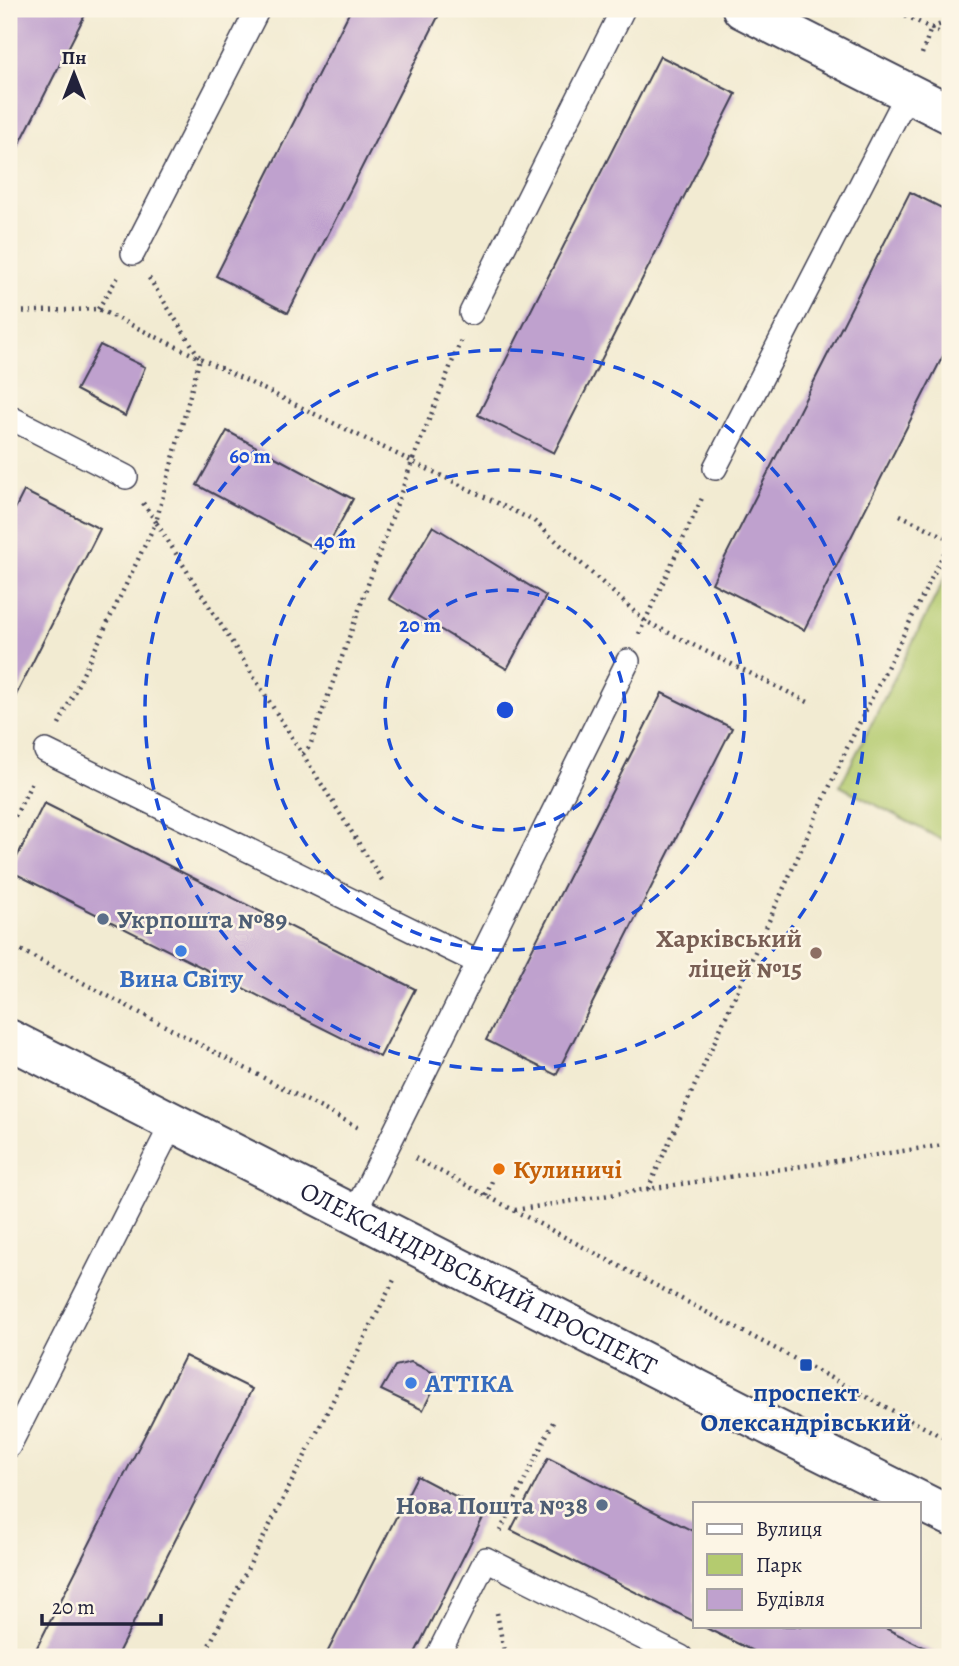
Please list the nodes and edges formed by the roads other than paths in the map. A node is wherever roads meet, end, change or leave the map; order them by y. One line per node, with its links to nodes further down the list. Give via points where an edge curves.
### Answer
1 (258, 9): 6 (lane)
2 (623, 9): 7 (lane)
3 (742, 9): 4 (main road)
4 (908, 93): 5 (main road); 9 (lane)
5 (950, 114)
6 (133, 253)
7 (471, 313)
8 (9, 417): 10 (lane)
9 (715, 468)
10 (126, 477)
11 (628, 661): 13 (lane)
12 (46, 751): 13 (lane)
13 (479, 962): 16 (lane)
14 (9, 1039): 15 (main road, ОЛЕКСАНДРІВСЬКИЙ ПРОСПЕКТ)
15 (173, 1122): 16 (main road, ОЛЕКСАНДРІВСЬКИЙ ПРОСПЕКТ); 17 (lane)
16 (354, 1214): 18 (main road, ОЛЕКСАНДРІВСЬКИЙ ПРОСПЕКТ)
17 (9, 1446)
18 (950, 1516)
19 (437, 1657): 20 (lane, via 486,1559)
20 (681, 1657)

